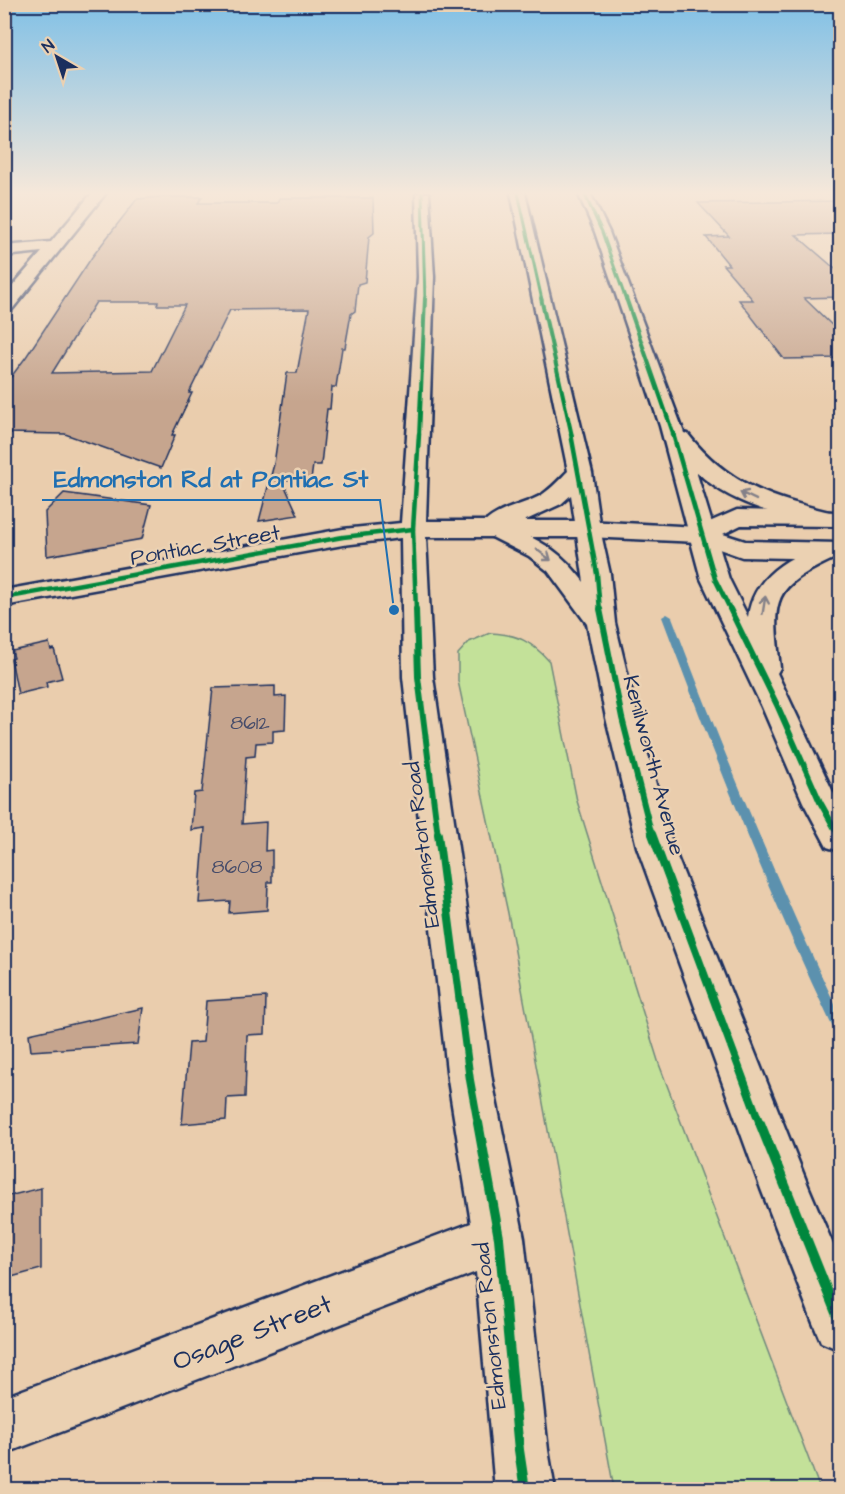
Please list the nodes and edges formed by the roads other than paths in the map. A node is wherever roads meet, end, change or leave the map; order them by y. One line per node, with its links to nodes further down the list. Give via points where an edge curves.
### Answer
1 (42, 263): 5 (main road)
2 (425, 263): 8 (main road, Edmonston Road)
3 (533, 263): 7 (main road, Kenilworth Avenue)
4 (613, 263): 6 (main road)
5 (4, 308)
6 (671, 426): 9 (main road, one-way to 6, via 769,505 734,489 694,461); 13 (main road)
7 (580, 472): 10 (main road, via 552,499); 11 (main road, Kenilworth Avenue)
8 (416, 487): 10 (main road, via 447,510); 12 (main road, Edmonston Road)
9 (832, 519): 13 (main road, via 737,517)
10 (487, 528): 11 (main road, Pontiac Street); 12 (main road, Pontiac Street); 16 (main road, one-way to 16, via 538,550 557,565)
11 (587, 528): 13 (main road, Pontiac Street); 16 (main road, Kenilworth Avenue, via 597,574)
12 (413, 529): 15 (main road, Pontiac Street, via 344,537); 19 (main road, Edmonston Road, via 418,677 441,869 470,1080)
13 (702, 535): 14 (main road, via 742,549); 17 (main road, via 715,579)
14 (834, 551): 17 (main road, one-way to 14, via 761,635 767,591 800,562)
15 (4, 598)
16 (601, 623): 20 (main road, Kenilworth Avenue, via 655,847)
17 (767, 684): 18 (main road)
18 (840, 838)
19 (498, 1238): 21 (main road, Osage Street); 22 (main road, Edmonston Road)
20 (840, 1323)
21 (4, 1426)
22 (525, 1490)

